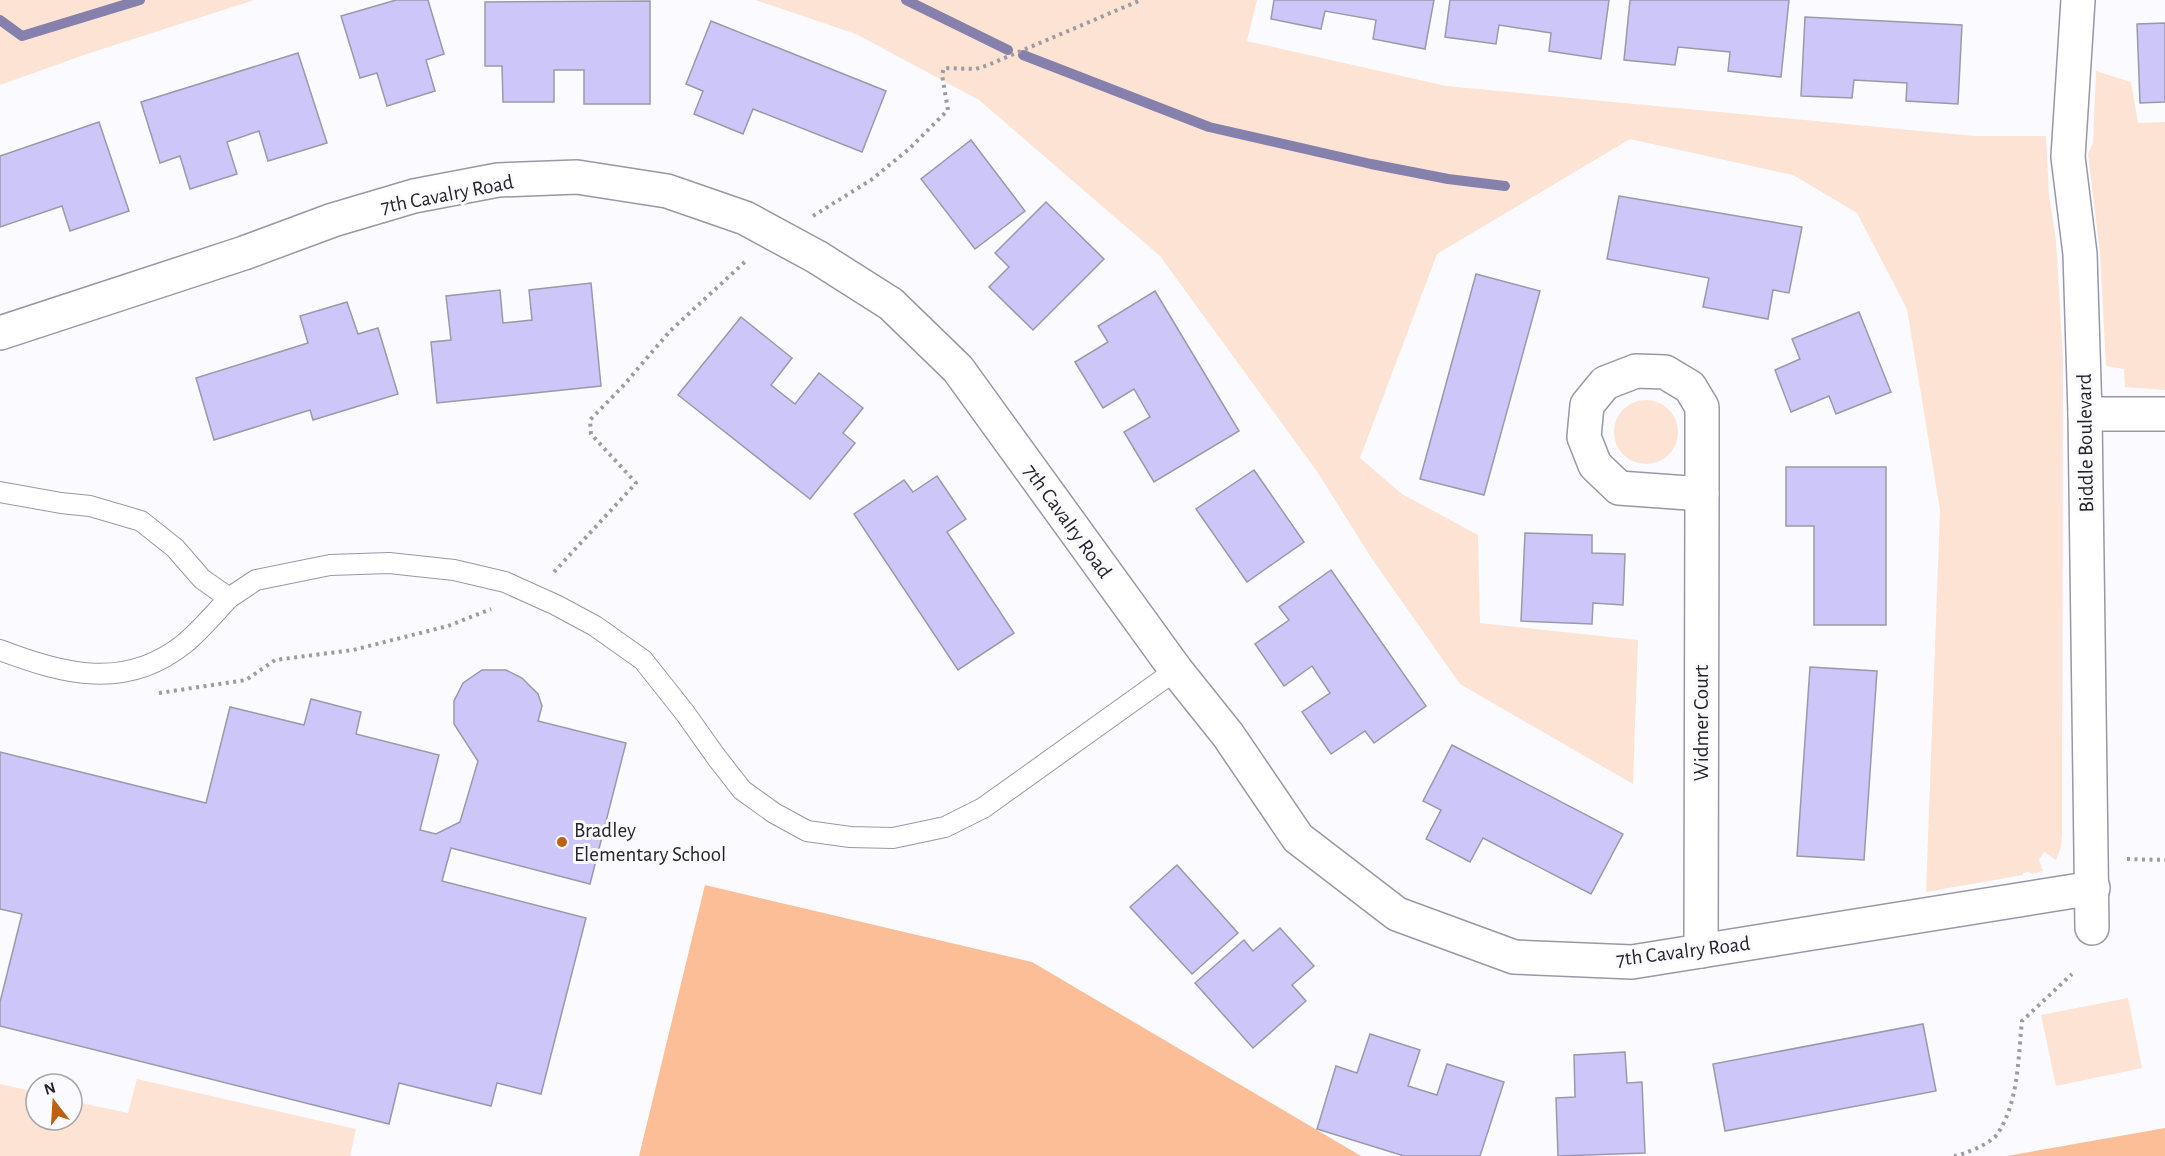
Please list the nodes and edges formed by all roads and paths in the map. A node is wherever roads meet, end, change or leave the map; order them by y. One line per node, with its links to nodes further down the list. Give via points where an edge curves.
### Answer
1 (1141, 0): 3 (path, via 988,65 976,69 944,68 948,110 871,180)
2 (2078, 0): 6 (street, Biddle Boulevard, via 2068,157 2080,254)
3 (813, 217)
4 (741, 264): 10 (path, via 670,331 590,420 591,434 636,483 557,570)
5 (0, 333): 13 (street, 7th Cavalry Road, via 414,196 498,180 578,177 667,191 745,218 891,304 958,369)
6 (2085, 414): 7 (street); 15 (street, Biddle Boulevard)
7 (2165, 414)
8 (0, 492): 11 (lane, via 90,506 141,521 175,548 202,579)
9 (1702, 494): 17 (street, Widmer Court)
10 (526, 592): 11 (lane, via 505,582 454,570 389,563 330,565 256,580); 13 (lane, via 595,626 643,660 742,790 807,831 850,837 893,838 945,827 983,808); 14 (path, via 448,626 353,650 275,660 246,680)
11 (229, 598): 12 (lane, via 182,646 136,670 101,676 38,664)
12 (0, 650)
13 (1176, 670): 17 (street, 7th Cavalry Road, via 1228,735 1298,838 1397,914 1514,957 1632,962)
14 (157, 693)
15 (2093, 888): 16 (street, Biddle Boulevard); 17 (street, 7th Cavalry Road)
16 (2092, 928)
17 (1701, 951)
18 (2072, 975): 19 (path, via 2022,1021 2013,1098 1997,1134 1966,1154)
19 (1954, 1156)

